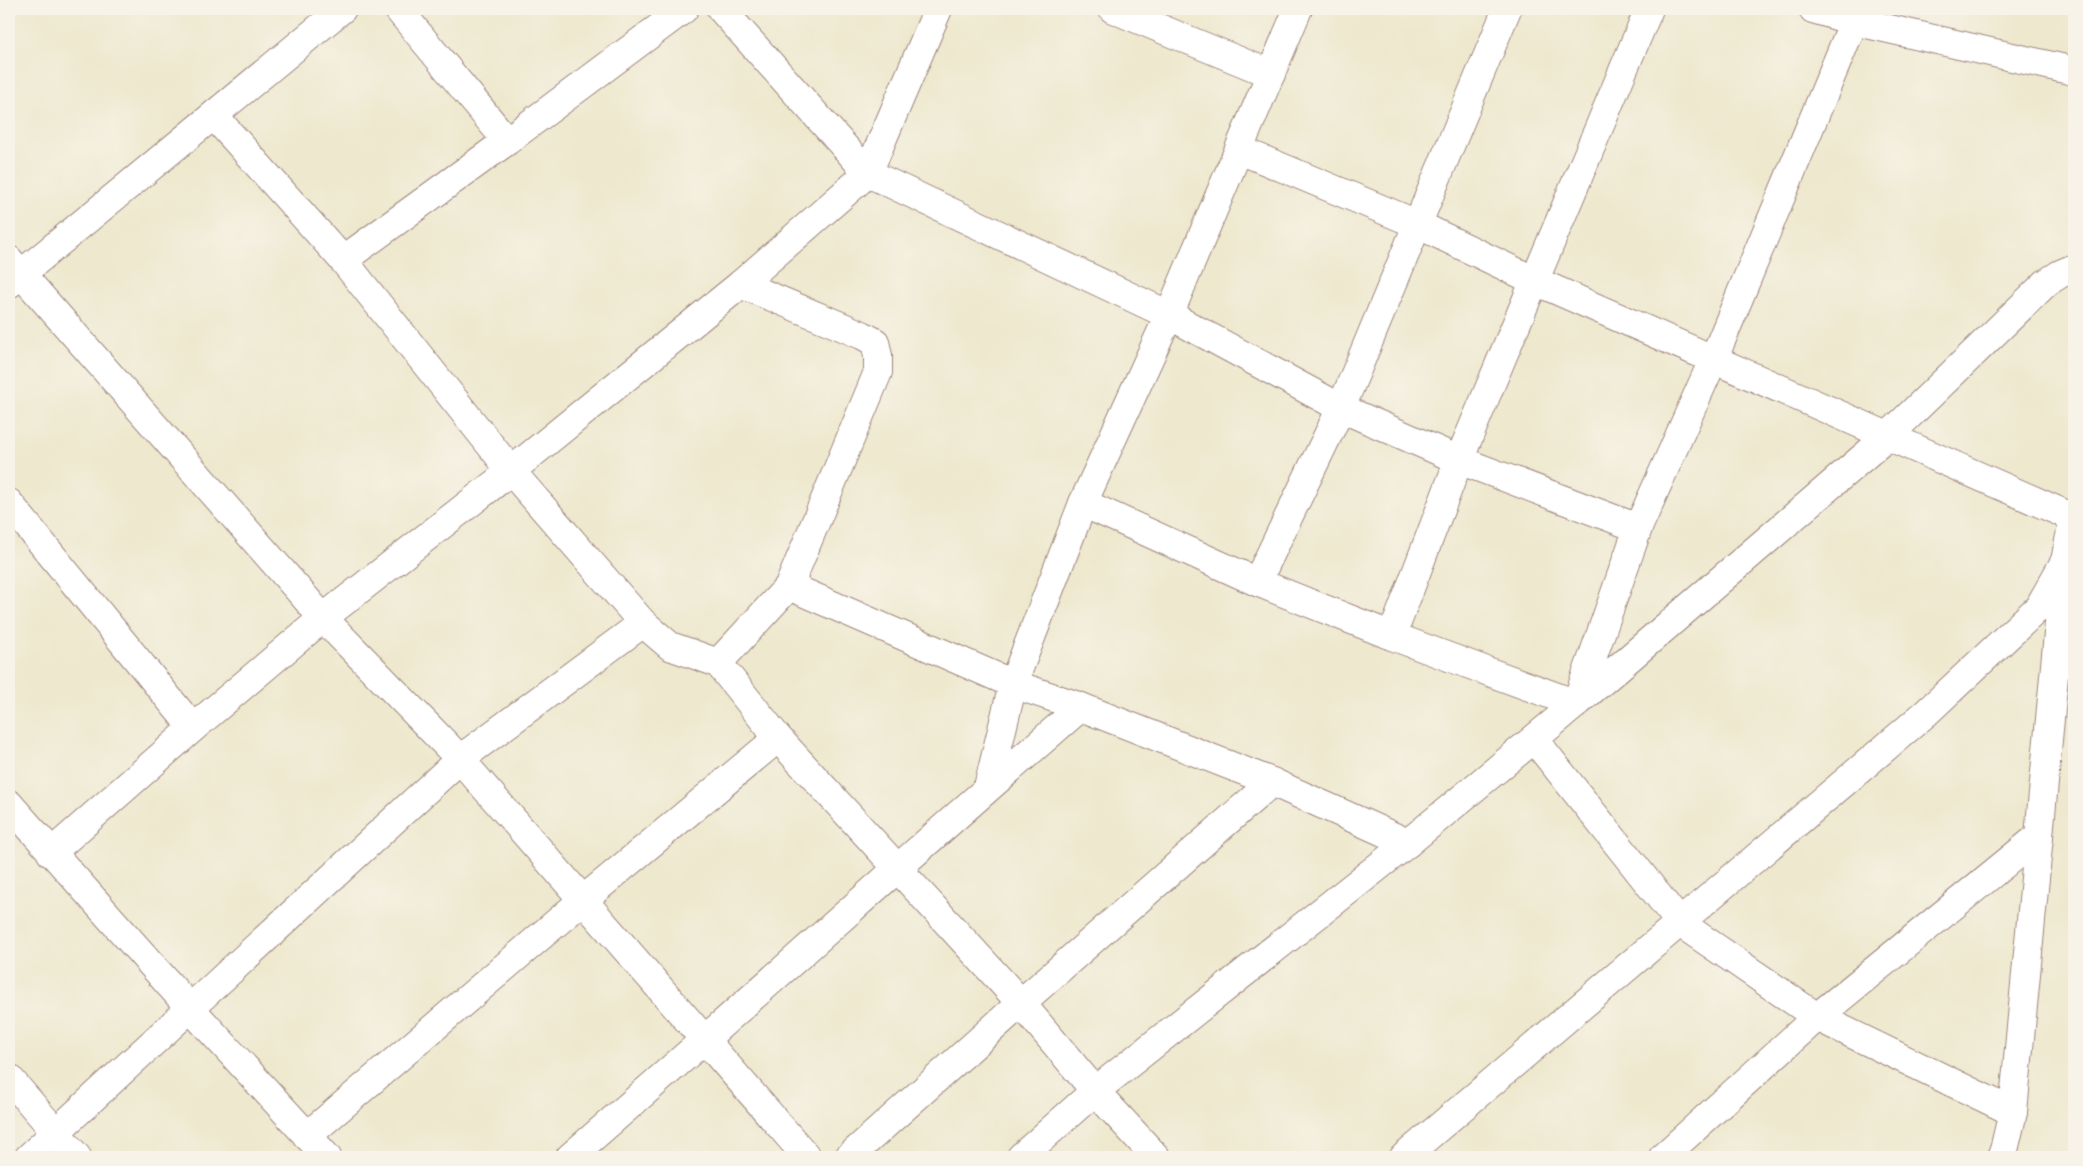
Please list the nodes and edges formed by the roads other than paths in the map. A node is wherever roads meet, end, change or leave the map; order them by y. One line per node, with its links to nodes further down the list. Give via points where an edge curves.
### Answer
1 (342, 9): 14 (street)
2 (398, 9): 15 (street)
3 (684, 9): 15 (street)
4 (721, 9): 17 (street)
5 (938, 9): 17 (street)
6 (1113, 9): 13 (street)
7 (1298, 9): 13 (street)
8 (1508, 9): 18 (street)
9 (1649, 9): 22 (street)
10 (1813, 9): 11 (street)
11 (1854, 21): 12 (street); 25 (street)
12 (2074, 71)
13 (1271, 74): 16 (street)
14 (214, 116): 19 (street); 21 (street)
15 (507, 141): 19 (street)
16 (1240, 150): 18 (street); 24 (street)
17 (868, 173): 23 (street); 24 (street)
18 (1416, 224): 22 (street); 26 (street)
19 (343, 260): 29 (street)
20 (2074, 268): 27 (street, via 2046,283)
21 (13, 273): 37 (street)
22 (1534, 280): 25 (street); 28 (street)
23 (741, 284): 29 (street); 36 (street, via 862,335 875,342 878,356 878,372)
24 (1169, 315): 26 (street); 31 (street)
25 (1714, 358): 27 (street); 33 (street)
26 (1341, 408): 28 (street); 35 (street)
27 (1888, 436): 32 (street); 42 (street)
28 (1459, 460): 33 (street); 39 (street)
29 (511, 471): 37 (street); 38 (street)
30 (9, 503): 44 (street)
31 (1084, 503): 35 (street); 41 (street)
32 (2074, 517): 34 (street)
33 (1638, 528): 42 (street)
34 (2065, 561): 51 (street); 56 (street, via 2039,607 1926,713)
35 (1257, 582): 39 (street)
36 (789, 586): 40 (street); 41 (street)
37 (323, 618): 44 (street); 47 (street)
38 (643, 623): 40 (street, via 670,646); 47 (street)
39 (1392, 636): 42 (street)
40 (718, 663): 45 (street)
41 (1013, 684): 43 (street); 49 (street)
42 (1576, 704): 46 (street)
43 (1081, 707): 48 (street); 49 (street)
44 (193, 728): 53 (street)
45 (778, 738): 54 (street); 55 (street)
46 (1534, 739): 52 (street); 56 (street)
47 (460, 759): 55 (street); 58 (street)
48 (1272, 782): 52 (street); 57 (street)
49 (988, 787): 54 (street)
50 (9, 804): 53 (street)
51 (2039, 836): 59 (street); 63 (street)
52 (1408, 843): 62 (street)
53 (52, 853): 58 (street)
54 (896, 868): 57 (street); 60 (street)
55 (583, 900): 60 (street); 65 (street)
56 (1680, 923): 59 (street); 74 (street)
57 (1021, 1003): 62 (street); 71 (street)
58 (190, 1008): 64 (street); 65 (street)
59 (1817, 1017): 63 (street); 75 (street)
60 (706, 1040): 69 (street); 70 (street)
61 (9, 1078): 64 (street)
62 (1095, 1090): 72 (street); 73 (street)
63 (2013, 1112): 76 (street)
64 (57, 1134): 66 (street); 67 (street)
65 (307, 1136): 68 (street)
66 (29, 1157)
67 (78, 1157)
68 (327, 1157)
69 (570, 1157)
70 (807, 1157)
71 (849, 1157)
72 (1022, 1157)
73 (1156, 1157)
74 (1404, 1157)
75 (1663, 1157)
76 (2001, 1157)

